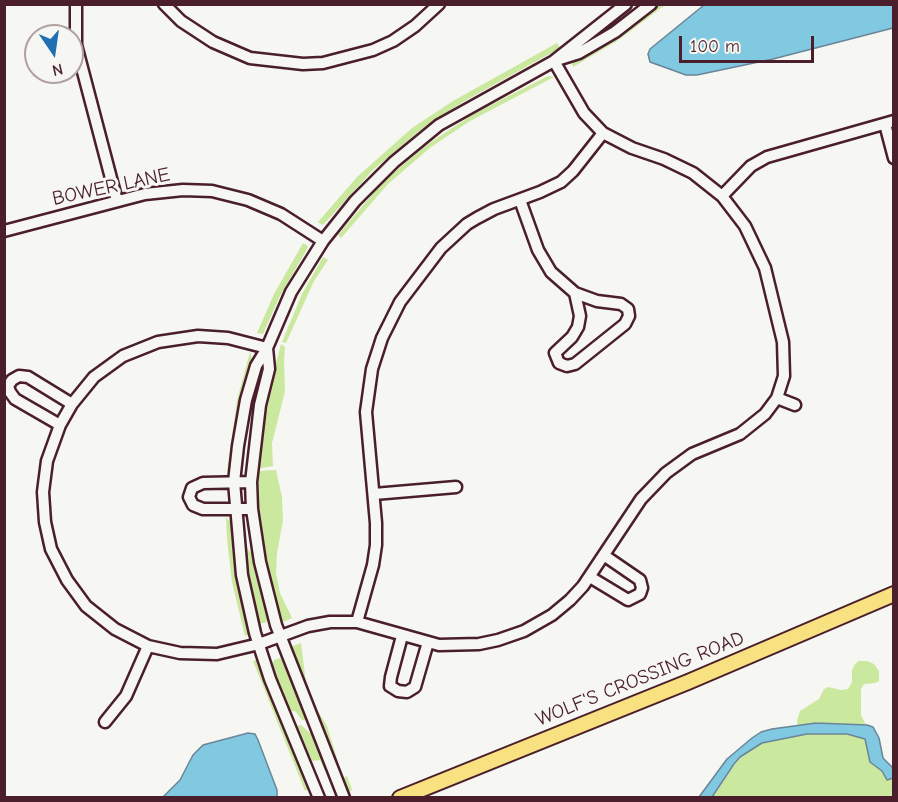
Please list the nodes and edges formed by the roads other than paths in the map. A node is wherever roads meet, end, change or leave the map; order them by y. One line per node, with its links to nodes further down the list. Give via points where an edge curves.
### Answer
1 (76, 4): 12 (street, via 76,45)
2 (164, 4): 3 (street, via 181,21 213,42 250,58 303,64 373,50 415,26)
3 (439, 4)
4 (626, 4): 6 (street)
5 (651, 4): 6 (street, via 615,32 579,53)
6 (554, 61): 8 (street, via 584,113); 14 (street, via 439,125 355,201)
7 (889, 123): 9 (street); 10 (street, via 767,157 751,166)
8 (603, 133): 10 (street, via 693,173); 11 (street, via 561,182)
9 (894, 158)
10 (722, 196): 17 (street, via 746,226 765,268 783,342 784,376)
11 (520, 200): 15 (street, via 550,272); 24 (street, via 467,224 441,248 400,302 382,338 372,369 366,412)
12 (117, 201): 13 (street, BOWER LANE); 14 (street, BOWER LANE, via 175,190 212,191 281,214)
13 (4, 231)
14 (323, 241): 16 (street, via 291,292)
15 (575, 293): 15 (street, via 578,327 555,353 559,363 567,366 575,364 625,324 629,316 628,309 621,304)
16 (267, 348): 18 (street, via 228,338 198,336 158,342 123,356 94,377); 21 (street, via 256,366 246,400); 22 (street, via 268,369)
17 (777, 398): 19 (street); 27 (street, via 755,424 692,454 653,484)
18 (72, 404): 20 (street); 20 (street, via 28,376 19,376 8,386 15,399)
19 (795, 405)
20 (60, 425): 35 (street, via 47,461 43,491 51,549 86,606 114,629)
21 (234, 482): 22 (street); 26 (street); 26 (street, via 196,484 189,497 197,508)
22 (251, 482): 25 (street)
23 (456, 487): 24 (street)
24 (374, 495): 30 (street, via 376,545)
25 (252, 509): 26 (street); 31 (street, via 268,599)
26 (236, 510): 34 (street, via 242,575)
27 (605, 556): 28 (street); 28 (street, via 640,580 640,594 628,600)
28 (590, 577): 33 (street, via 552,615 524,631 480,644)
29 (894, 594): 39 (main road, WOLF'S CROSSING ROAD)
30 (357, 622): 31 (street, via 330,622); 32 (street)
31 (280, 636): 34 (street); 38 (street)
32 (402, 636): 33 (street); 33 (street, via 390,686 398,691 407,692 415,687)
33 (428, 642)
34 (259, 644): 35 (street, via 199,655); 37 (street)
35 (148, 646): 36 (street, via 126,696)
36 (105, 722)
37 (319, 798)
38 (344, 798)
39 (400, 798)

